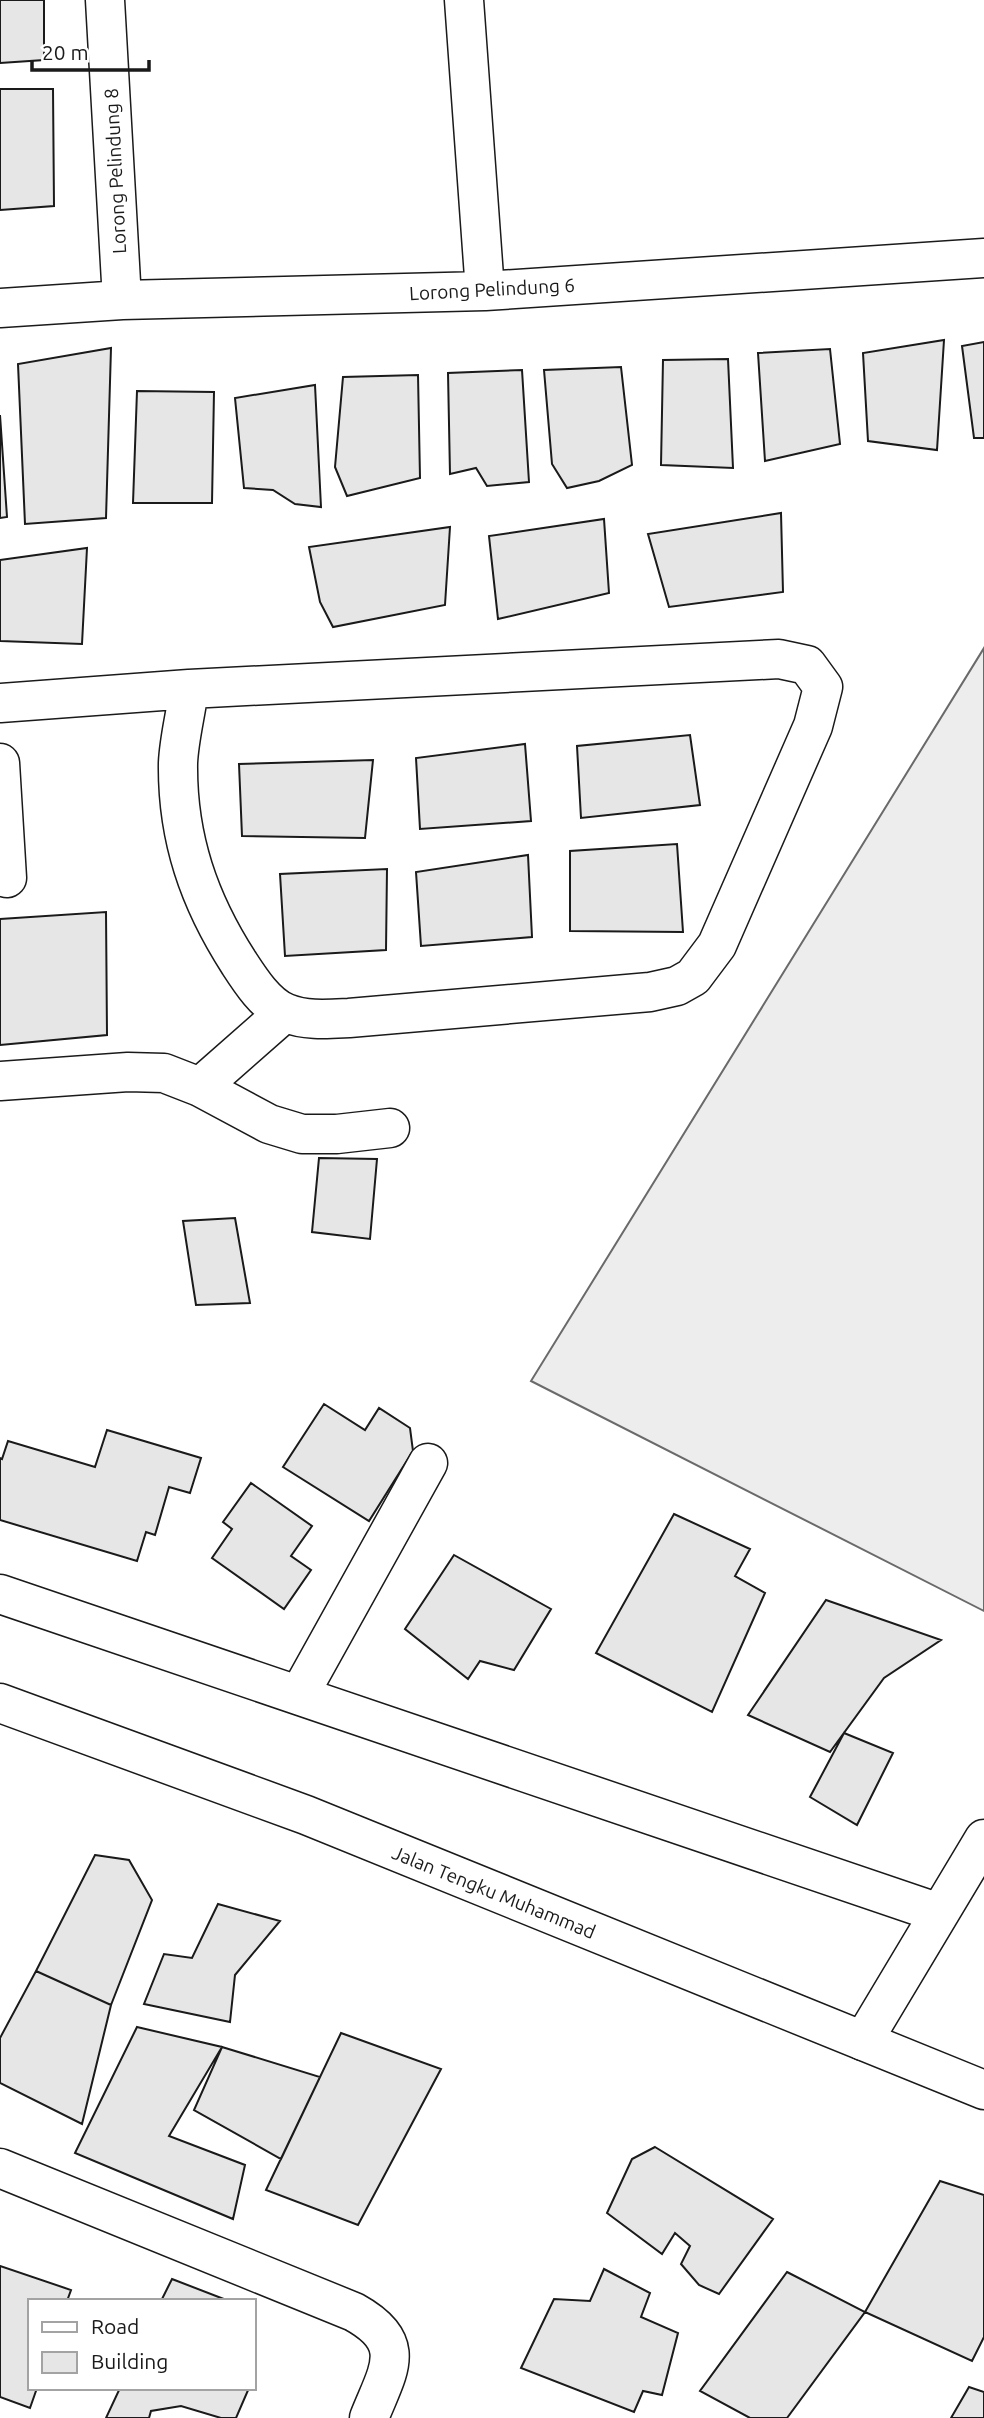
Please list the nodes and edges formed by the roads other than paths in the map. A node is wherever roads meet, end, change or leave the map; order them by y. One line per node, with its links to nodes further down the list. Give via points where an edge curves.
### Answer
1 (105, 0): 5 (street, Lorong Pelindung 8)
2 (464, 0): 4 (street)
3 (984, 258): 4 (street, Lorong Pelindung 6)
4 (485, 291): 5 (street, Lorong Pelindung 6)
5 (121, 300): 6 (street, Lorong Pelindung 6)
6 (0, 308)
7 (189, 689): 8 (street); 11 (street, via 178,761 188,857 229,947 265,996); 11 (street, via 779,659 807,665 823,687 813,726 717,945 693,977 650,992 349,1018 312,1019)
8 (0, 703)
9 (0, 763): 10 (street)
10 (7, 878)
11 (284, 1013): 13 (street)
12 (0, 1081): 13 (street, via 164,1073)
13 (200, 1087): 14 (street, via 269,1124 302,1134)
14 (390, 1128)
15 (428, 1463): 17 (street)
16 (0, 1594): 17 (street)
17 (299, 1695): 20 (street)
18 (0, 1703): 21 (street, Jalan Tengku Muhammad, via 306,1815)
19 (984, 1839): 20 (street)
20 (939, 1913): 21 (street)
21 (863, 2041): 22 (street, Jalan Tengku Muhammad)
22 (984, 2091)
23 (0, 2168): 24 (street, via 372,2322 391,2353)
24 (369, 2418)

